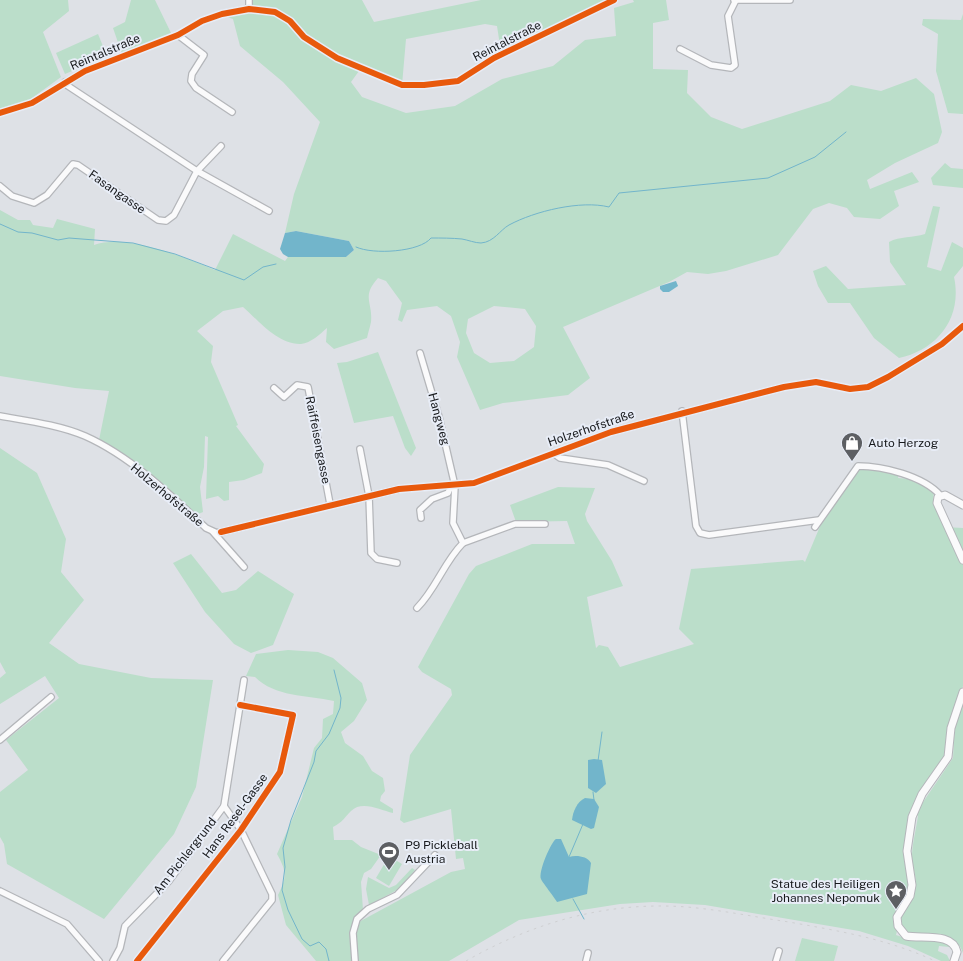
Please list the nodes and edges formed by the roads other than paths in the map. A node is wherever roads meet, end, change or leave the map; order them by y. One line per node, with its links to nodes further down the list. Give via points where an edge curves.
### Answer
1 (249, 0): 5 (street)
2 (614, 0): 5 (street, Reintalstraße, via 494,58 458,82 424,85 402,85 337,58 304,37 290,20 275,12)
3 (735, 0): 4 (street); 7 (street, via 728,16 735,65 731,68 711,65)
4 (790, 0)
5 (249, 10): 6 (street, Reintalstraße, via 202,20)
6 (178, 35): 8 (street, Reintalstraße, via 85,70); 9 (street, via 204,55 192,74 191,80 196,88)
7 (680, 49)
8 (65, 82): 10 (street, Reintalstraße, via 32,103); 12 (street)
9 (232, 112)
10 (0, 113)
11 (221, 146): 12 (street, Fasangasse)
12 (197, 172): 13 (street, Fasangasse, via 174,215 166,221 158,220 78,165 73,164 47,195 34,203 12,196); 14 (street)
13 (0, 186)
14 (269, 211)
15 (963, 326): 18 (street, Holzerhofstraße, via 942,344 868,387 807,383)
16 (420, 353): 23 (street, Hangweg, via 439,417)
17 (274, 388): 26 (street, Raiffeisengasse, via 284,397 297,386 308,387)
18 (682, 411): 21 (street, Holzerhofstraße); 29 (street, via 697,530 703,534)
19 (0, 416): 32 (street, Holzerhofstraße, via 72,432 99,443 127,461)
20 (360, 449): 25 (street)
21 (553, 453): 22 (street, Holzerhofstraße, via 560,458 608,465); 23 (street, Holzerhofstraße, via 482,481)
22 (644, 481)
23 (453, 486): 25 (street, Holzerhofstraße, via 408,488); 28 (street, via 448,493 424,504 420,510); 33 (street, Hangweg, via 452,523)
24 (940, 495): 27 (main road); 29 (street, via 931,487 893,471 858,466); 34 (main road, via 937,506)
25 (369, 496): 26 (street, Holzerhofstraße); 35 (street, via 371,553 377,559)
26 (330, 504): 32 (street, Holzerhofstraße)
27 (963, 505)
28 (421, 518)
29 (819, 520): 31 (street)
30 (545, 524): 33 (street, via 515,524)
31 (815, 527)
32 (213, 532): 36 (street)
33 (463, 543): 37 (street, via 448,560 428,597)
34 (963, 560)
35 (397, 562)
36 (244, 568)
37 (417, 608)
38 (244, 680): 41 (street, Am Pichlergrund)
39 (963, 692): 49 (main road, via 951,728 948,757 922,794 912,817 907,851 912,886 897,918 898,926 906,936 950,940 956,946)
40 (51, 697): 42 (street)
41 (240, 705): 43 (street, Am Pichlergrund); 44 (street, Hans Resel-Gasse, via 293,716 280,772)
42 (0, 740)
43 (224, 806): 44 (street, Am Pichlergrund); 51 (street, Am Pichlergrund, via 169,880 125,926)
44 (241, 830): 52 (street, Hans Resel-Gasse); 53 (street, Am Pichlergrund, via 272,900)
45 (435, 855): 54 (street, via 397,895 357,918 353,933)
46 (0, 891): 50 (street, via 67,924)
47 (779, 950): 56 (street)
48 (588, 953): 55 (street)
49 (958, 958)
50 (99, 961)
51 (113, 961)
52 (137, 961)
53 (222, 961)
54 (355, 961)
55 (586, 961)
56 (776, 961)

